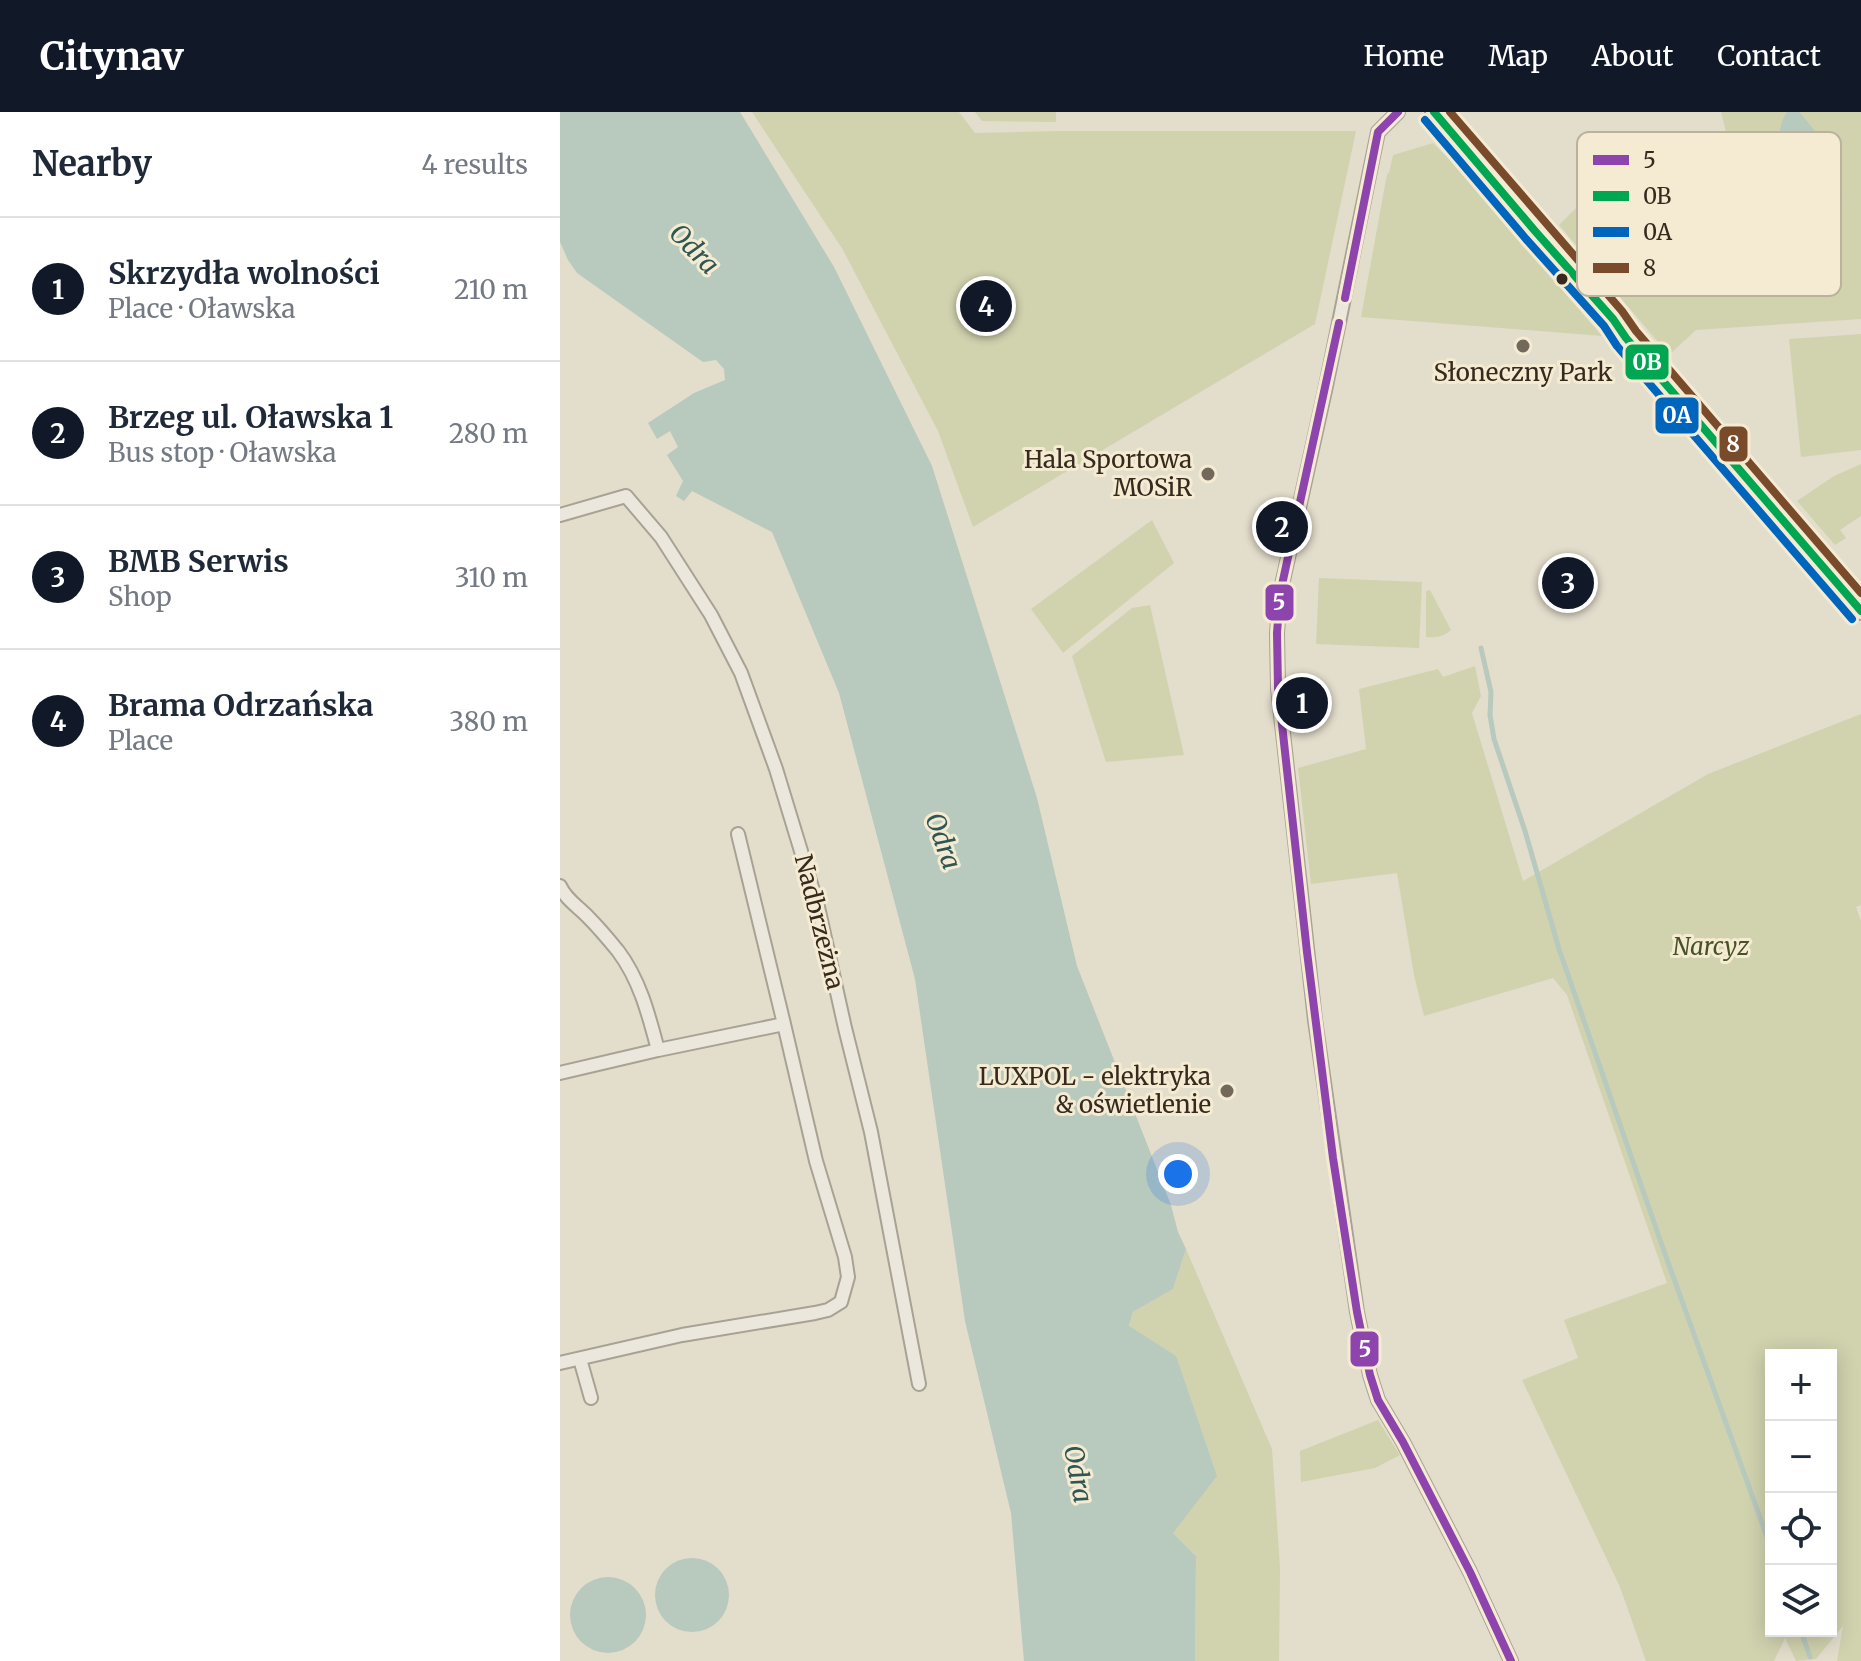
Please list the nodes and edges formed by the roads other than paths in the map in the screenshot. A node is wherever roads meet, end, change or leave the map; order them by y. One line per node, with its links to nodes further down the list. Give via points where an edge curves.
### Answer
1 (1398, 112): 16 (street, via 1378,132 1288,554 1277,633 1278,688 1315,1020 1370,1375)
2 (1434, 112): 3 (street)
3 (1577, 278)
4 (1593, 296): 6 (street)
5 (560, 515): 14 (street, Nadbrzeżna, via 626,496 661,537 741,673 818,907 871,1132)
6 (1861, 611)
7 (738, 834): 9 (street)
8 (560, 886): 10 (street, via 634,975)
9 (784, 1024): 10 (street); 12 (street, via 845,1257 848,1277 841,1302 815,1313)
10 (658, 1050): 11 (street)
11 (560, 1073)
12 (580, 1359): 13 (street); 15 (street)
13 (560, 1363)
14 (919, 1384)
15 (591, 1398)
16 (1511, 1661)

